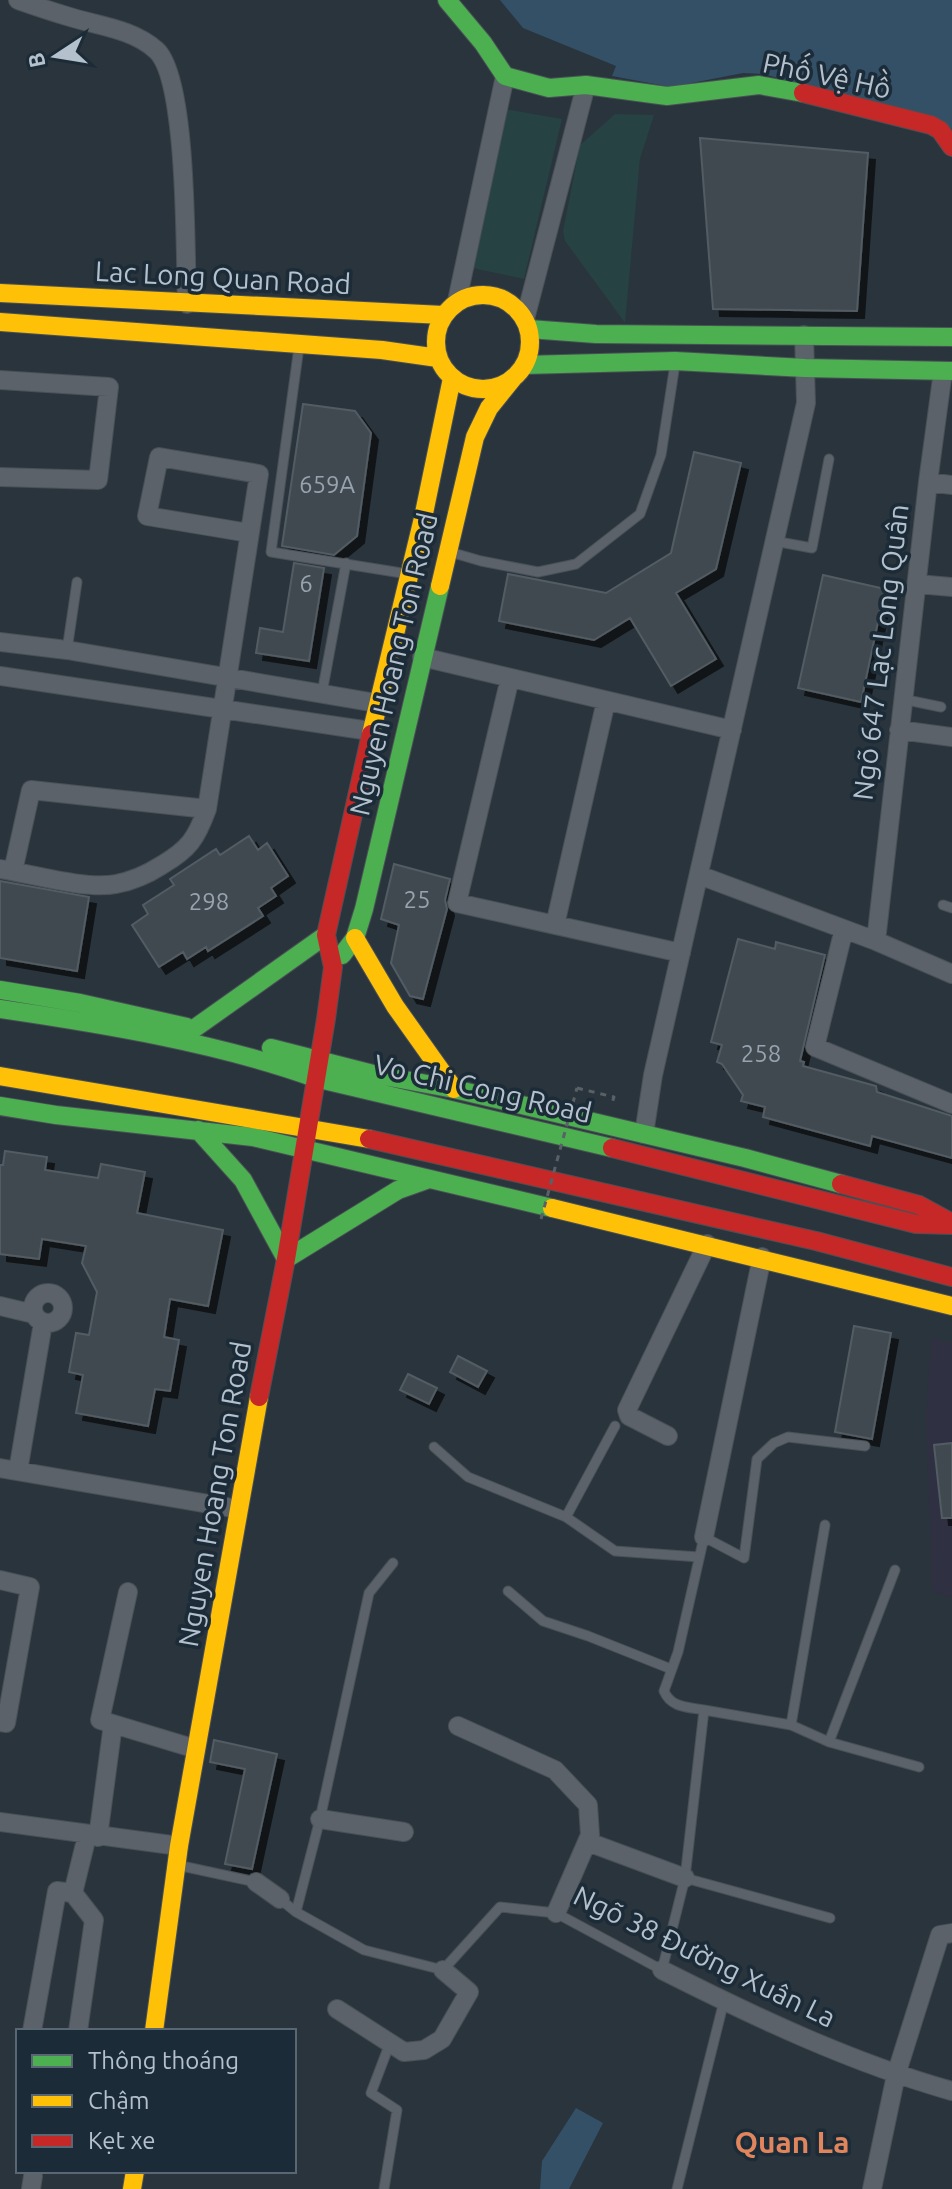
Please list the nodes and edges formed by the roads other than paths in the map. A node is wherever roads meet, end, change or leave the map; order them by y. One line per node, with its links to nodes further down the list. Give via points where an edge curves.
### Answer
1 (18, 0): 7 (street, via 126,32 165,59 181,150)
2 (447, 0): 3 (main road)
3 (505, 76): 4 (main road, Phố Vệ Hồ, via 549,88); 8 (street)
4 (586, 85): 5 (main road, Phố Vệ Hồ, via 667,96 744,86 784,88 931,125); 10 (street)
5 (952, 147)
6 (0, 293): 7 (main road, Lac Long Quan Road)
7 (187, 304): 8 (main road, Lac Long Quan Road)
8 (450, 308): 10 (main road, via 481,294 495,295 508,301); 14 (main road, via 437,328)
9 (0, 322): 13 (main road, Lac Long Quan Road)
10 (527, 324): 11 (main road, via 583,334); 17 (main road, via 530,342)
11 (804, 335): 12 (main road); 16 (street)
12 (952, 337)
13 (300, 344): 14 (main road, Lac Long Quan Road); 29 (lane, via 271,552)
14 (438, 358): 19 (main road)
15 (675, 361): 16 (main road); 17 (main road); 28 (lane, via 661,455 640,514 576,564 538,572)
16 (805, 368): 18 (main road); 27 (street, via 806,403)
17 (519, 371): 19 (main road, via 490,389); 28 (main road, Nguyen Hoang Ton Road, via 489,408 475,437)
18 (948, 371): 21 (street, Ngõ 647 Lạc Long Quân)
19 (452, 378): 30 (main road, Nguyen Hoang Ton Road)
20 (0, 380): 23 (street, via 109,387 98,480)
21 (944, 429): 24 (street, Ngõ 647 Lạc Long Quân)
22 (829, 459): 27 (lane, via 812,548)
23 (0, 477)
24 (928, 482): 25 (street); 32 (street, Ngõ 647 Lạc Long Quân)
25 (952, 485)
26 (249, 533): 26 (street, via 259,474 159,457 147,516); 38 (street)
27 (774, 541): 46 (street)
28 (450, 552): 36 (main road, Nguyen Hoang Ton Road)
29 (346, 563): 30 (lane); 40 (lane)
30 (409, 574): 43 (main road, Nguyen Hoang Ton Road)
31 (77, 582): 35 (lane)
32 (917, 584): 33 (street); 41 (street, Ngõ 647 Lạc Long Quân)
33 (952, 587)
34 (0, 642): 35 (street)
35 (67, 650): 38 (street)
36 (422, 657): 39 (street); 56 (main road, Nguyen Hoang Ton Road)
37 (0, 676): 44 (street)
38 (226, 678): 40 (street); 44 (street)
39 (510, 678): 42 (street); 53 (street, via 457,903)
40 (322, 694): 43 (street)
41 (902, 699): 45 (lane); 47 (street, Ngõ 647 Lạc Long Quân)
42 (606, 701): 46 (street); 53 (street)
43 (376, 703): 48 (main road, Nguyen Hoang Ton Road)
44 (222, 707): 48 (street); 50 (street)
45 (941, 707)
46 (732, 730): 52 (street)
47 (899, 730): 49 (street); 57 (street, Ngõ 647 Lạc Long Quân)
48 (370, 731): 55 (main road, Nguyen Hoang Ton Road)
49 (952, 737)
50 (207, 809): 51 (street, via 184,852 134,879 91,884); 51 (street, via 31,790)
51 (6, 870)
52 (699, 875): 54 (street); 58 (street)
53 (555, 925): 58 (street)
54 (844, 929): 57 (street); 68 (street, via 815,1047)
55 (326, 935): 59 (main road, Nguyen Hoang Ton Road); 63 (main road)
56 (355, 938): 59 (main road, Nguyen Hoang Ton Road); 67 (main road)
57 (876, 941): 60 (street)
58 (681, 953): 72 (street)
59 (333, 967): 65 (main road, Nguyen Hoang Ton Road)
60 (952, 974)
61 (0, 990): 63 (main road, Vo Chi Cong Road)
62 (0, 1009): 64 (main road, Vo Chi Cong Road)
63 (195, 1028): 64 (main road, Vo Chi Cong Road)
64 (260, 1052): 65 (main road, Vo Chi Cong Road)
65 (317, 1069): 67 (main road, Vo Chi Cong Road); 70 (main road, Nguyen Hoang Ton Road); 78 (main road, Vo Chi Cong Road, via 916,1224)
66 (0, 1076): 70 (main road)
67 (454, 1089): 72 (main road, Vo Chi Cong Road)
68 (952, 1104)
69 (0, 1106): 71 (main road)
70 (308, 1126): 73 (main road); 74 (main road); 75 (main road, Nguyen Hoang Ton Road)
71 (198, 1130): 73 (main road); 81 (main road, via 243,1180)
72 (644, 1134): 78 (main road, Vo Chi Cong Road, via 919,1205)
73 (253, 1137): 75 (main road)
74 (372, 1139): 76 (main road); 82 (main road, via 757,1226)
75 (304, 1149): 76 (main road); 81 (main road, Nguyen Hoang Ton Road)
76 (386, 1168): 77 (main road)
77 (429, 1179): 79 (main road); 81 (main road, via 398,1190)
78 (952, 1224)
79 (707, 1244): 80 (main road); 86 (street, via 627,1410)
80 (762, 1257): 84 (main road); 93 (street)
81 (286, 1259): 90 (main road, Nguyen Hoang Ton Road)
82 (952, 1277)
83 (0, 1306): 89 (street, via 38,1318)
84 (952, 1306)
85 (615, 1426): 91 (lane)
86 (668, 1436)
87 (865, 1446): 93 (lane, via 788,1437 774,1443 757,1459 744,1558)
88 (434, 1447): 91 (lane, via 468,1477)
89 (9, 1470): 90 (street)
90 (238, 1509): 107 (main road, Nguyen Hoang Ton Road)
91 (566, 1517): 94 (lane, via 615,1551)
92 (825, 1525): 104 (lane)
93 (704, 1537): 94 (lane)
94 (699, 1557): 100 (lane)
95 (393, 1563): 109 (lane, via 369,1593)
96 (895, 1570): 106 (lane)
97 (0, 1580): 102 (street, via 30,1587 6,1723)
98 (508, 1591): 100 (lane, via 543,1621)
99 (128, 1592): 103 (street, via 100,1720)
100 (671, 1669): 101 (lane, via 664,1691 668,1700)
101 (704, 1710): 104 (lane); 115 (lane)
102 (0, 1722)
103 (113, 1724): 107 (street); 112 (street)
104 (791, 1725): 106 (lane)
105 (458, 1726): 113 (street, via 555,1770 588,1805)
106 (829, 1742): 108 (lane)
107 (196, 1749): 114 (main road, Nguyen Hoang Ton Road)
108 (919, 1767)
109 (320, 1819): 111 (street); 119 (lane)
110 (0, 1822): 112 (street)
111 (404, 1832)
112 (93, 1836): 114 (street); 117 (street)
113 (588, 1842): 115 (street); 120 (street)
114 (178, 1856): 116 (lane); 129 (main road, Nguyen Hoang Ton Road)
115 (685, 1878): 121 (lane); 124 (lane)
116 (256, 1882): 118 (street)
117 (73, 1893): 127 (street, via 57,1891); 128 (street, via 94,1920)
118 (280, 1899): 119 (lane)
119 (296, 1912): 123 (lane, via 364,1950)
120 (556, 1913): 123 (lane, Ngõ 38 Đường Xuân La, via 500,1907); 124 (lane, Ngõ 38 Đường Xuân La)
121 (830, 1918)
122 (952, 1933): 131 (street, via 940,1935)
123 (443, 1970): 130 (street, via 469,1992 442,2039 424,2050 404,2052)
124 (662, 1970): 125 (street, Ngõ 38 Đường Xuân La)
125 (724, 2001): 131 (street, Ngõ 38 Đường Xuân La); 134 (lane)
126 (337, 2009): 130 (street)
127 (32, 2029)
128 (78, 2029)
129 (154, 2029)
130 (390, 2043): 133 (lane, via 371,2093 397,2110)
131 (896, 2075): 132 (street, Ngõ 38 Đường Xuân La); 135 (street)
132 (952, 2091)
133 (384, 2189)
134 (677, 2189)
135 (872, 2189)

